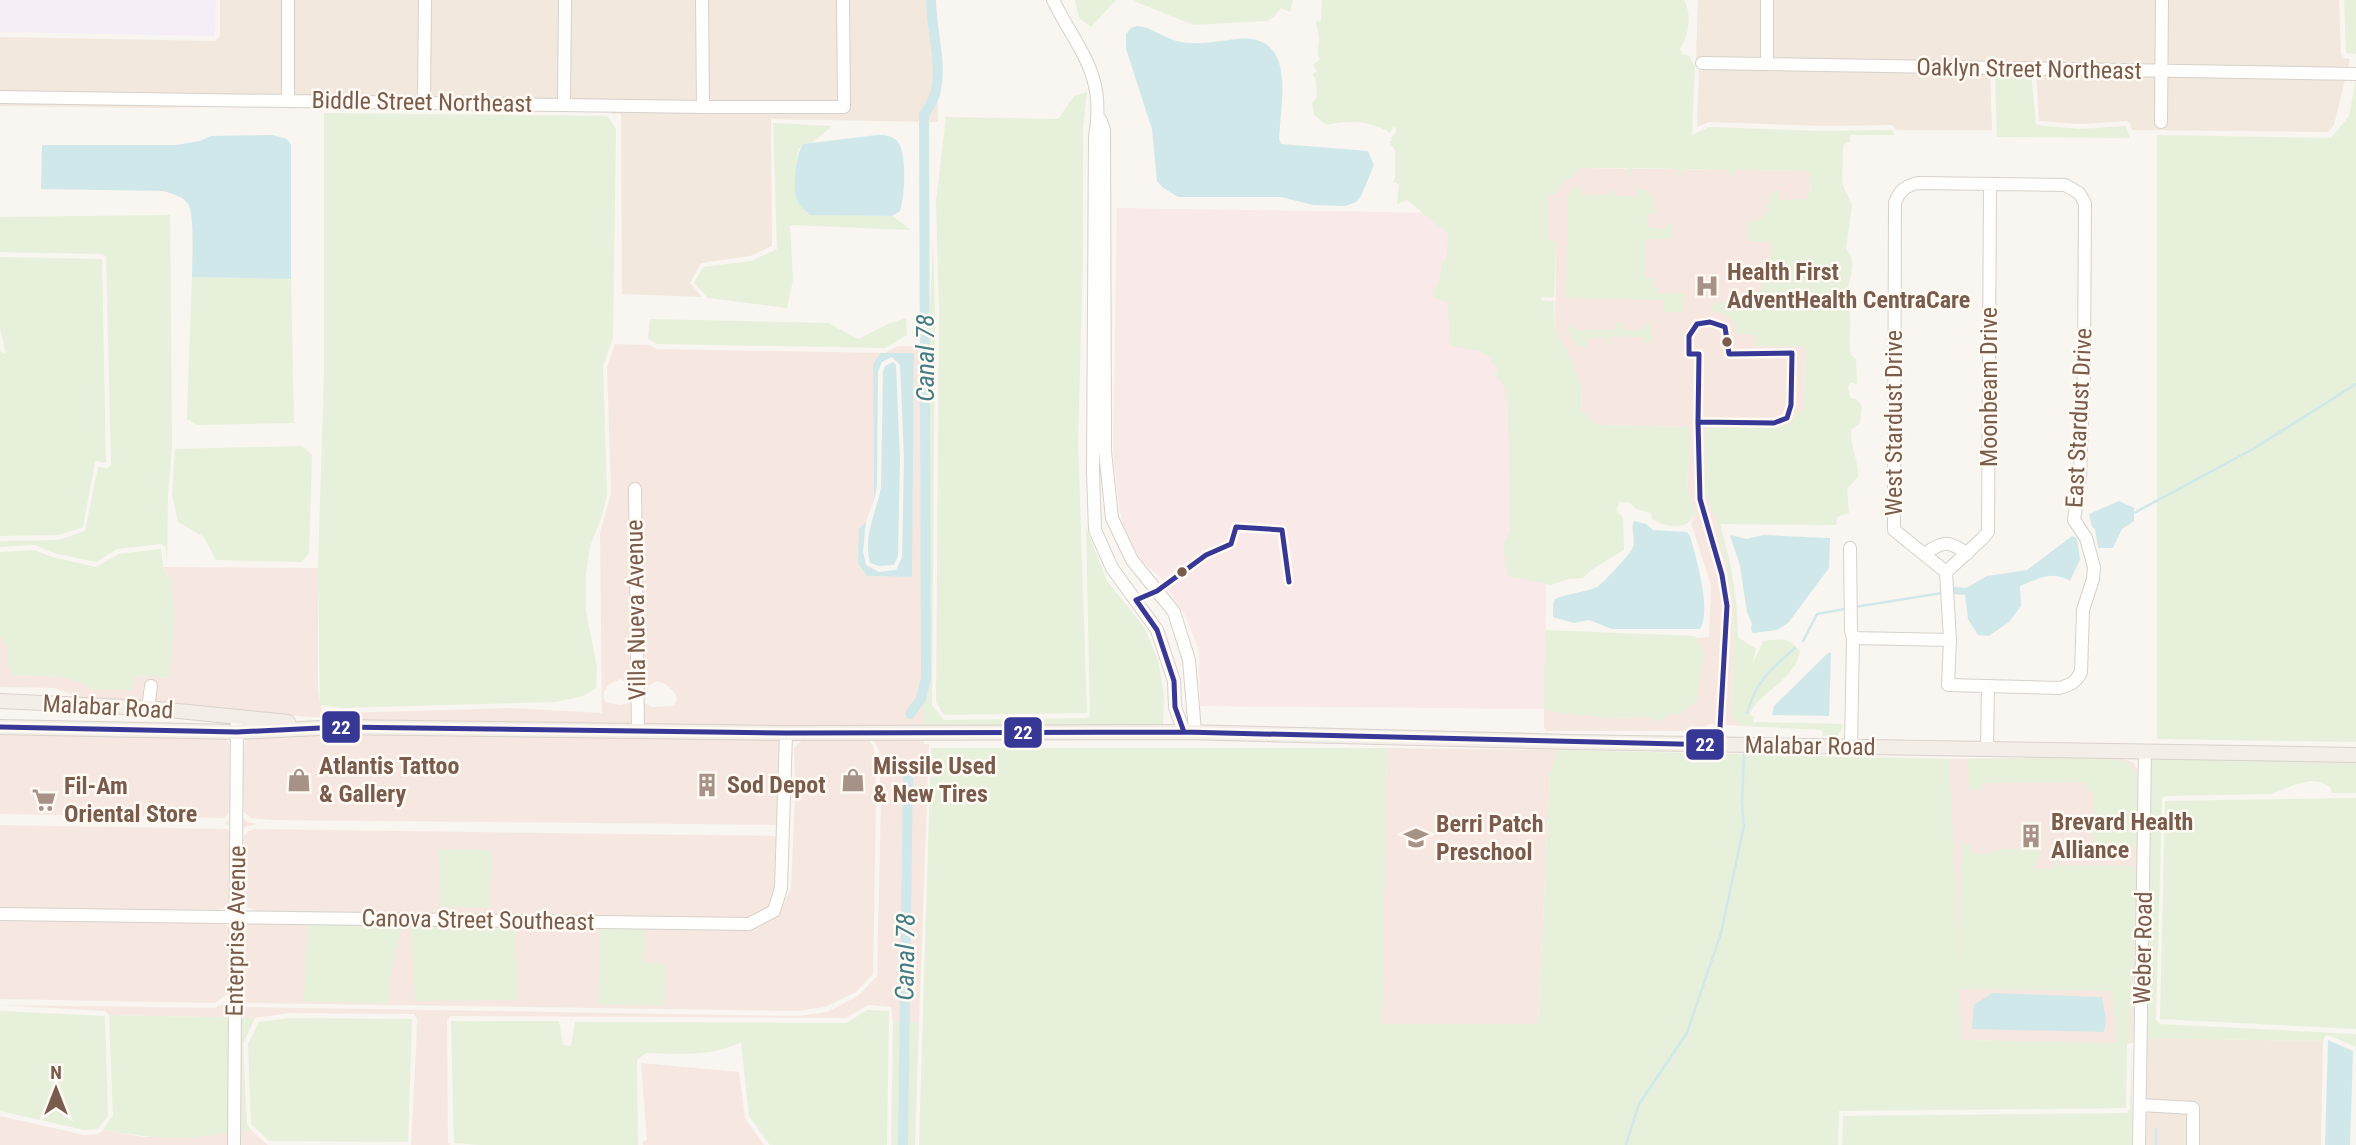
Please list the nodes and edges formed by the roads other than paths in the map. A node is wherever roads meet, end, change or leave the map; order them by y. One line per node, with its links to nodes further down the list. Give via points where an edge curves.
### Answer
1 (288, 0): 14 (street)
2 (425, 0): 15 (street)
3 (565, 0): 16 (street)
4 (702, 0): 17 (street)
5 (843, 0): 17 (street, Biddle Street Northeast, via 844,107)
6 (1053, 0): 18 (street, via 1086,56 1097,87)
7 (1767, 0): 10 (street)
8 (2162, 0): 11 (street)
9 (1702, 63): 10 (street, Oaklyn Street Northeast)
10 (1767, 64): 11 (street, Oaklyn Street Northeast)
11 (2161, 71): 12 (street, Oaklyn Street Northeast); 19 (street)
12 (2356, 74)
13 (0, 97): 14 (street, Biddle Street Northeast)
14 (288, 100): 15 (street, Biddle Street Northeast)
15 (424, 102): 16 (street, Biddle Street Northeast)
16 (564, 103): 17 (street, Biddle Street Northeast)
17 (703, 107)
18 (1099, 115): 36 (street, via 1104,130 1105,451 1112,518 1132,560 1174,612 1189,660); 36 (street, via 1095,137 1095,530 1112,569 1157,630 1174,681 1175,707)
19 (2161, 122)
20 (1990, 185): 23 (street, West Stardust Drive, via 1918,183 1901,190 1895,203 1894,530); 24 (street, Moonbeam Drive, via 1988,531); 29 (street, East Stardust Drive, via 2065,185 2085,203 2080,478 2074,520 2094,567 2083,610 2077,681 2059,688)
21 (635, 489): 35 (street, Villa Nueva Avenue)
22 (1850, 548): 26 (street)
23 (1926, 553): 24 (street, via 1941,543); 25 (street, West Stardust Drive)
24 (1967, 554): 25 (street, Moonbeam Drive)
25 (1946, 572): 27 (street)
26 (1853, 638): 27 (street); 38 (street)
27 (1950, 640): 29 (street, via 1948,685)
28 (151, 686): 31 (street)
29 (1988, 686): 39 (street)
30 (0, 702): 31 (main road, Malabar Road)
31 (148, 708): 32 (main road, Malabar Road); 34 (main road, via 138,724)
32 (237, 724): 34 (main road, Malabar Road); 35 (main road, Malabar Road); 43 (street, Enterprise Avenue)
33 (0, 727): 34 (main road, Malabar Road)
34 (64, 728)
35 (638, 731): 37 (main road, Malabar Road)
36 (1189, 732): 37 (main road, Malabar Road); 38 (main road, Malabar Road)
37 (786, 733): 43 (street, Canova Street Southeast, via 781,888 774,911 748,924)
38 (1851, 747): 39 (main road, Malabar Road)
39 (1987, 749): 40 (main road, Malabar Road)
40 (2146, 751): 41 (main road, Malabar Road); 44 (street, Weber Road)
41 (2356, 755)
42 (0, 914): 43 (street, Canova Street Southeast)
43 (235, 916): 45 (street, Enterprise Avenue)
44 (2140, 1105): 46 (street, Weber Road); 47 (street, via 2193,1108)
45 (234, 1145)
46 (2139, 1145)
47 (2193, 1145)

